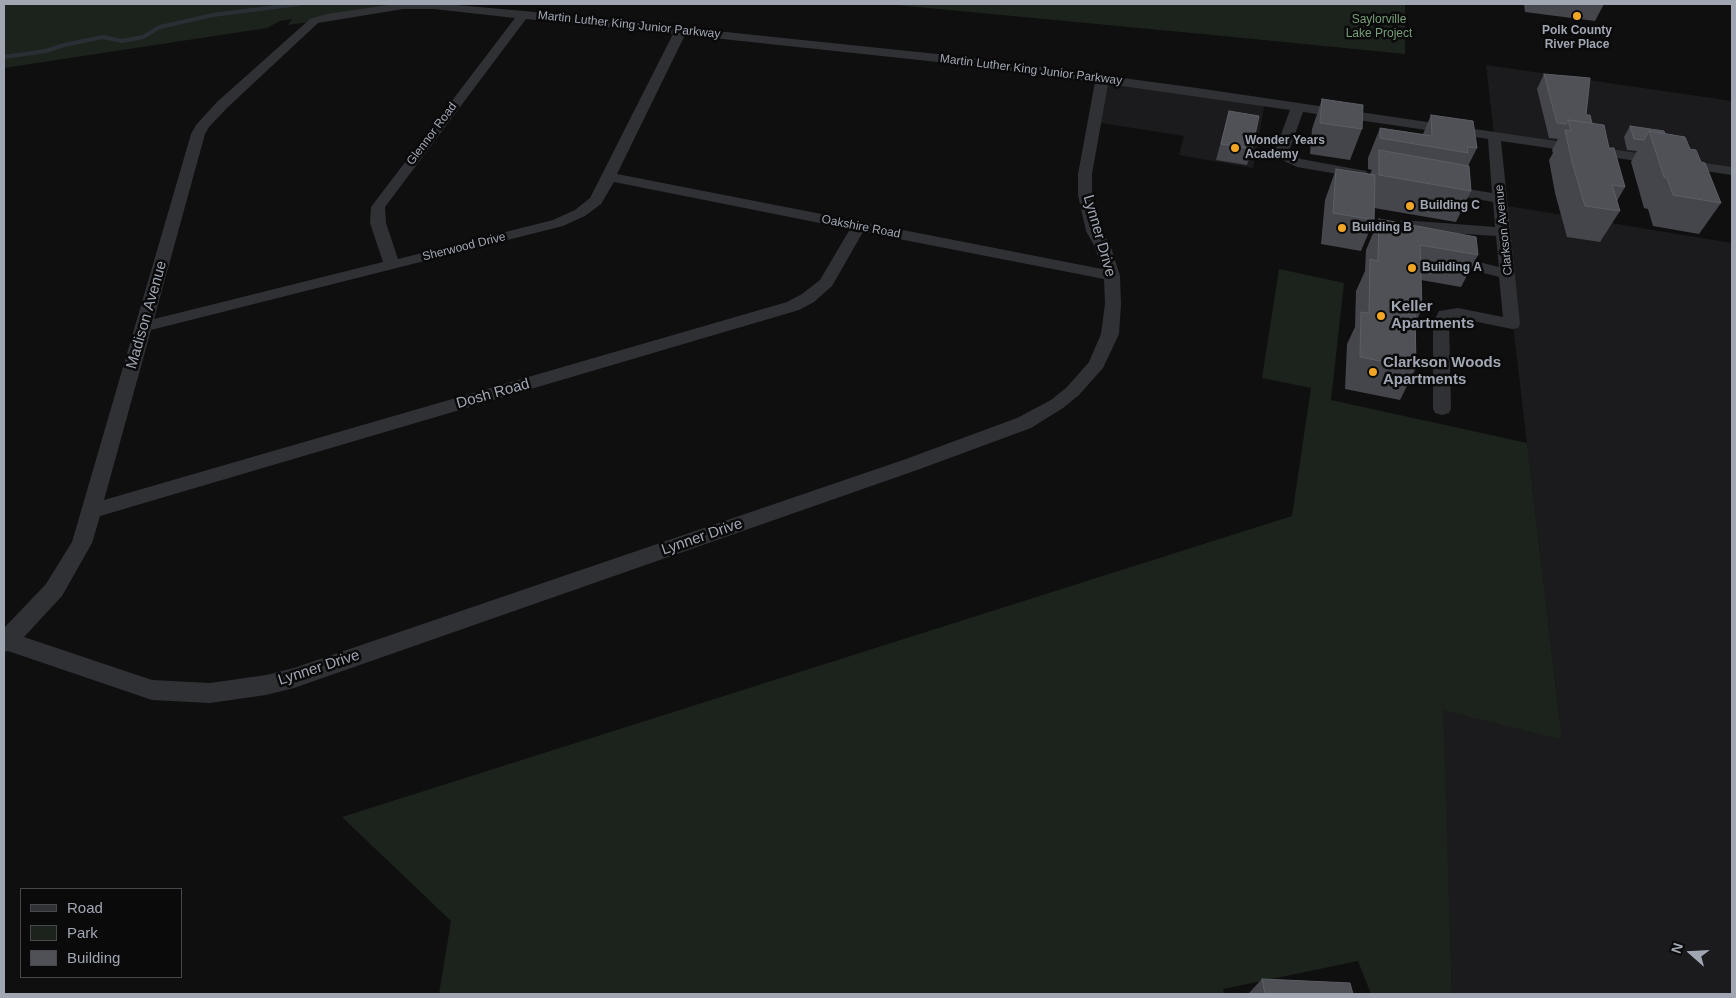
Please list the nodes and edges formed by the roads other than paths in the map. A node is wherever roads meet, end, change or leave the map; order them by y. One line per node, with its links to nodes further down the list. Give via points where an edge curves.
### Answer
1 (524, 14): 2 (street, Martin Luther King Junior Parkway, via 424,5); 3 (street, Martin Luther King Junior Parkway); 16 (street, Glennor Road, via 378,207 378,223)
2 (327, 17): 19 (street, Madison Avenue, via 307,26 203,125)
3 (682, 31): 4 (street, Martin Luther King Junior Parkway); 8 (street, Sherwood Drive)
4 (1102, 79): 5 (street, Martin Luther King Junior Parkway); 18 (street, Lynner Drive, via 1085,174 1085,194 1094,231)
5 (1298, 107): 6 (street, Martin Luther King Junior Parkway); 9 (street, via 1283,148 1285,156 1297,163)
6 (1494, 136): 7 (street, Martin Luther King Junior Parkway); 11 (street, Clarkson Avenue)
7 (1732, 171)
8 (609, 177): 12 (street, Oakshire Road); 16 (street, Sherwood Drive, via 596,201 558,223)
9 (1375, 177)
10 (1433, 187): 11 (street)
11 (1501, 199): 13 (street, Clarkson Avenue)
12 (859, 226): 18 (street, Oakshire Road); 21 (street, Dosh Road, via 826,283 793,306)
13 (1504, 232): 14 (street, via 1403,225 1394,229 1394,237); 17 (street, Clarkson Avenue)
14 (1404, 245)
15 (1435, 256): 17 (street)
16 (392, 265): 19 (street, Sherwood Drive)
17 (1508, 274): 20 (street, Clarkson Avenue, via 1512,324 1458,313 1445,315 1441,322)
18 (1112, 276): 22 (street, Lynner Drive, via 1110,334 1097,364 1073,392 1024,423 294,678 210,693 152,690)
19 (144, 327): 21 (street, Madison Avenue)
20 (1442, 409)
21 (91, 511): 22 (street, Madison Avenue, via 82,543 54,590)
22 (5, 641)

